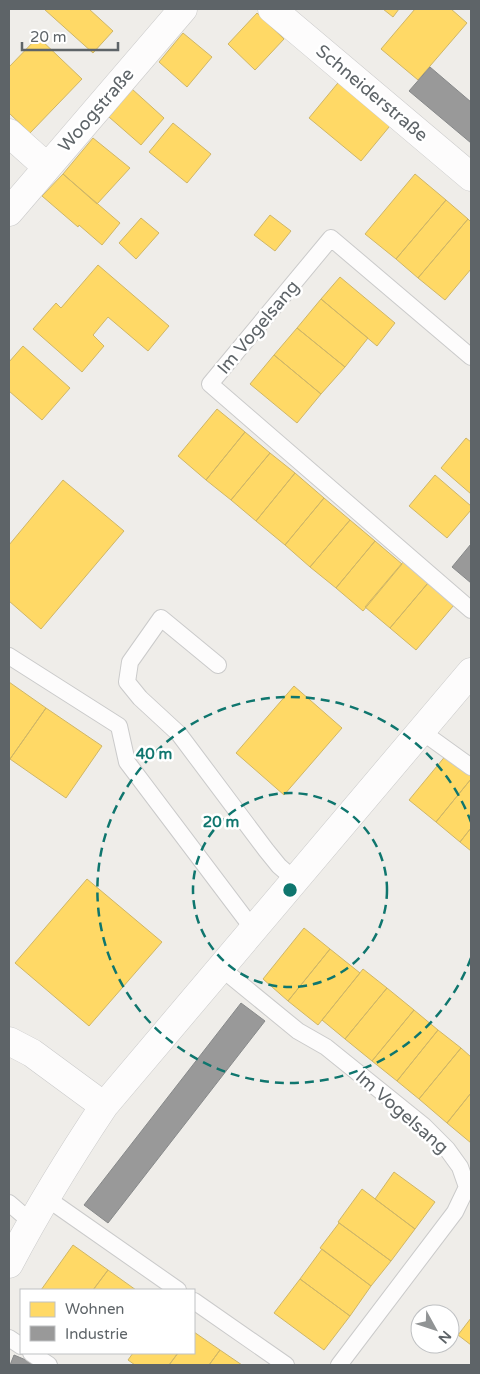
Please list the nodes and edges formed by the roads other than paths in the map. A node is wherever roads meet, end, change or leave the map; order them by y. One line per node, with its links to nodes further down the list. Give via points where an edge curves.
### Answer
1 (182, 9): 4 (street, Woogstraße)
2 (272, 9): 5 (street, Schneiderstraße)
3 (9, 133): 4 (street)
4 (47, 167): 6 (street, Woogstraße)
5 (471, 177)
6 (9, 212)
7 (471, 358): 8 (lane, Im Vogelsang, via 332,238 210,384)
8 (471, 610)
9 (9, 656): 15 (lane, via 118,726 127,762)
10 (218, 665): 14 (lane, via 161,618 130,662 127,682 179,734 266,850)
11 (471, 672): 12 (street)
12 (421, 731): 13 (lane); 14 (street)
13 (471, 767)
14 (295, 880): 15 (street)
15 (254, 929): 16 (street)
16 (221, 968): 18 (street); 30 (lane, Im Vogelsang, via 424,1126 460,1167 467,1187 455,1212)
17 (9, 1041): 18 (street, via 32,1053)
18 (104, 1106): 19 (street)
19 (45, 1197): 21 (street); 23 (lane)
20 (9, 1203): 21 (lane)
21 (31, 1222): 22 (street)
22 (9, 1264)
23 (177, 1289)
24 (195, 1302): 29 (lane)
25 (9, 1338): 26 (lane)
26 (20, 1345)
27 (32, 1354): 28 (lane)
28 (49, 1365)
29 (286, 1365)
30 (339, 1365)

